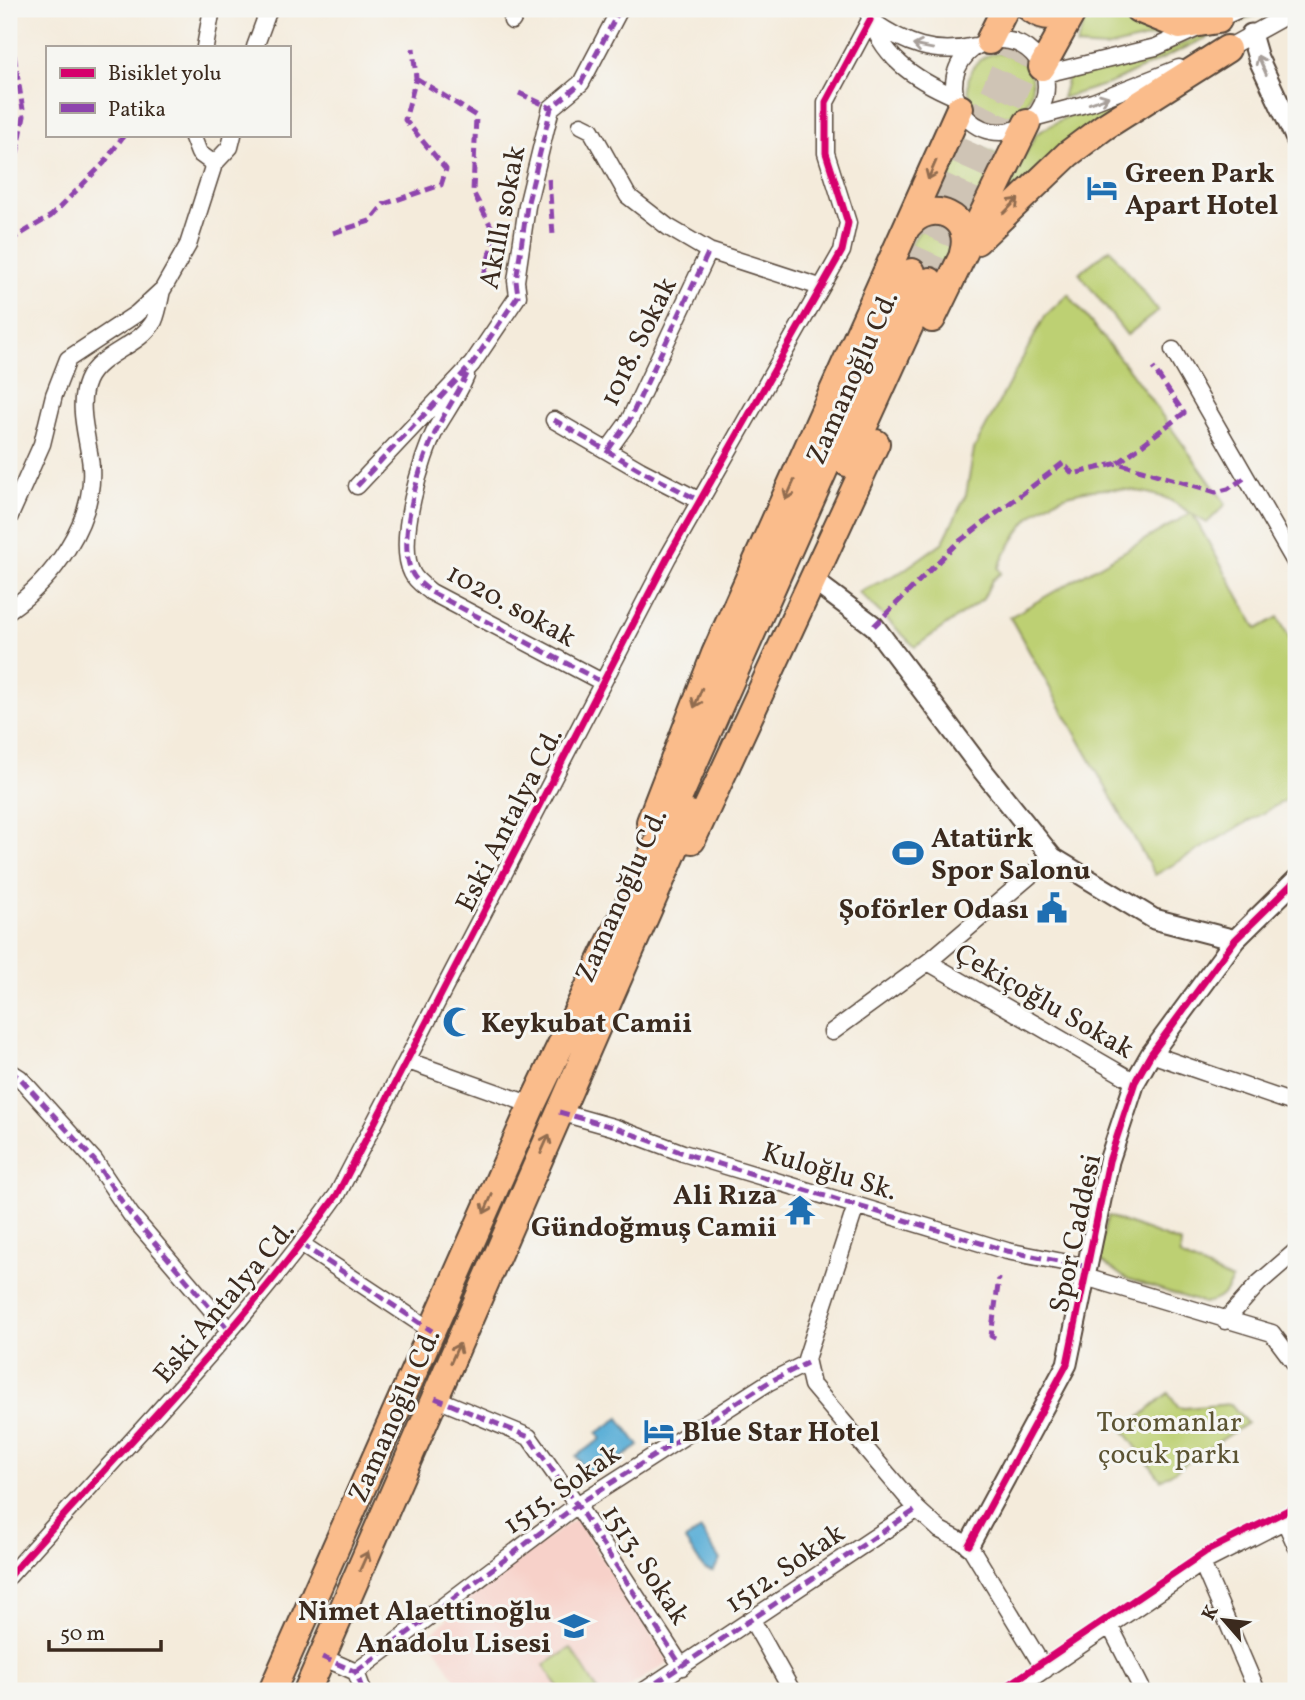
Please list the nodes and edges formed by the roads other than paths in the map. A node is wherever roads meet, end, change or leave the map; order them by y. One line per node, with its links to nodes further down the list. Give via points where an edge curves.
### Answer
1 (212, 9): 13 (street)
2 (269, 9): 14 (street)
3 (620, 9): 30 (street, Akıllı sokak, via 581,83 551,108 527,206 518,296)
4 (1005, 9): 12 (highway)
5 (1031, 9): 6 (highway, via 1046,16)
6 (1073, 9): 16 (highway)
7 (1138, 9): 10 (highway, via 1180,26)
8 (1296, 10): 11 (street)
9 (869, 14): 12 (street, one-way to 9, via 953,51 916,46); 17 (street, via 885,51); 27 (street, Eski Antalya Cd., via 826,102 826,153 848,223 842,251)
10 (1229, 14): 16 (street, via 1156,47)
11 (1251, 34): 15 (street); 22 (street, one-way to 11)
12 (985, 42): 16 (street, via 1002,40 1026,47); 17 (street, via 971,50 957,71)
13 (205, 46)
14 (255, 46)
15 (1227, 49): 18 (street, one-way to 15, via 1093,102); 26 (highway, one-way to 15, via 1068,154)
16 (1044, 71): 18 (street, via 1045,97)
17 (958, 102): 18 (street, via 978,126 990,131 1016,129); 24 (highway, one-way to 24)
18 (1030, 120): 26 (highway)
19 (581, 125): 25 (street, via 591,130 628,196)
20 (192, 136): 23 (street, via 199,153)
21 (233, 136): 23 (street, via 230,147)
22 (1296, 139)
23 (214, 164): 28 (street, via 188,245)
24 (908, 226): 26 (highway, via 922,213 949,214 962,227); 44 (highway, one-way to 44, via 715,654 617,900)
25 (709, 251): 27 (street); 32 (street, 1018. Sokak, via 629,421)
26 (963, 254): 37 (highway)
27 (820, 287): 34 (street, Eski Antalya Cd.)
28 (163, 289): 35 (street, via 136,314 68,359 42,444); 38 (street, via 153,322 94,368 85,384 83,407 91,469 81,523 57,564 30,596)
29 (1173, 350): 36 (street)
30 (472, 364): 33 (street, Akıllı sokak); 39 (street, 1020. sokak, via 420,468 407,543 412,574 431,592)
31 (554, 420): 32 (street)
32 (608, 450): 34 (street)
33 (357, 486)
34 (700, 500): 39 (street, Eski Antalya Cd.)
35 (9, 518)
36 (1296, 564)
37 (814, 581): 40 (street, via 874,626); 42 (highway, via 692,841)
38 (9, 610)
39 (602, 682): 48 (street, Eski Antalya Cd.)
40 (1052, 857): 43 (street, via 1154,919); 45 (street)
41 (1296, 880): 43 (street, Spor Caddesi)
42 (637, 936): 44 (highway, Zamanoğlu Cd., via 921,276); 53 (highway, Zamanoğlu Cd.)
43 (1235, 940): 47 (street, Spor Caddesi)
44 (603, 954): 52 (highway, Zamanoğlu Cd.)
45 (928, 962): 46 (street); 50 (street, Çekiçoğlu Sokak)
46 (832, 1032)
47 (1151, 1055): 50 (street, Spor Caddesi); 51 (street)
48 (408, 1061): 52 (street); 55 (street, Eski Antalya Cd., via 337,1195)
49 (9, 1071): 59 (street, via 80,1142 131,1214)
50 (1135, 1082): 57 (street, Spor Caddesi, via 1109,1161)
51 (1296, 1104)
52 (532, 1105): 60 (highway, Zamanoğlu Cd., one-way to 60)
53 (559, 1112): 54 (street, Kuloğlu Sk.); 63 (highway, Zamanoğlu Cd., one-way to 53)
54 (856, 1206): 57 (street, Kuloğlu Sk.); 61 (street)
55 (302, 1244): 59 (street, Eski Antalya Cd.); 60 (street)
56 (1296, 1251): 58 (street)
57 (1087, 1272): 58 (street, Kuloğlu Sk.); 67 (street, Spor Caddesi, via 1067,1364)
58 (1225, 1321): 62 (street, Kuloğlu Sk., via 1272,1333)
59 (229, 1330): 70 (street, Eski Antalya Cd.)
60 (432, 1331): 77 (highway, Zamanoğlu Cd.)
61 (807, 1363): 64 (street, 1515. Sokak, via 769,1381); 65 (street, via 811,1385)
62 (1296, 1365)
63 (435, 1398): 64 (street, 1513. Sokak, via 529,1437); 73 (highway, Zamanoğlu Cd., one-way to 63)
64 (577, 1505): 74 (street, 1513. Sokak); 76 (street, 1515. Sokak)
65 (918, 1510): 67 (street, via 940,1530); 71 (street, 1512. Sokak)
66 (1290, 1517): 68 (street); 69 (street)
67 (969, 1545): 75 (street)
68 (1296, 1546)
69 (1202, 1563): 72 (street); 84 (street)
70 (9, 1576)
71 (752, 1620): 74 (street, 1512. Sokak); 81 (street)
72 (1110, 1626): 75 (street); 83 (street)
73 (322, 1657): 76 (street); 78 (highway, Zamanoğlu Cd.)
74 (682, 1667): 80 (street, 1512. Sokak)
75 (1045, 1670): 82 (street)
76 (356, 1672): 79 (street)
77 (272, 1691)
78 (307, 1691)
79 (363, 1691)
80 (644, 1691)
81 (792, 1691)
82 (1015, 1691)
83 (1143, 1691)
84 (1257, 1691)

